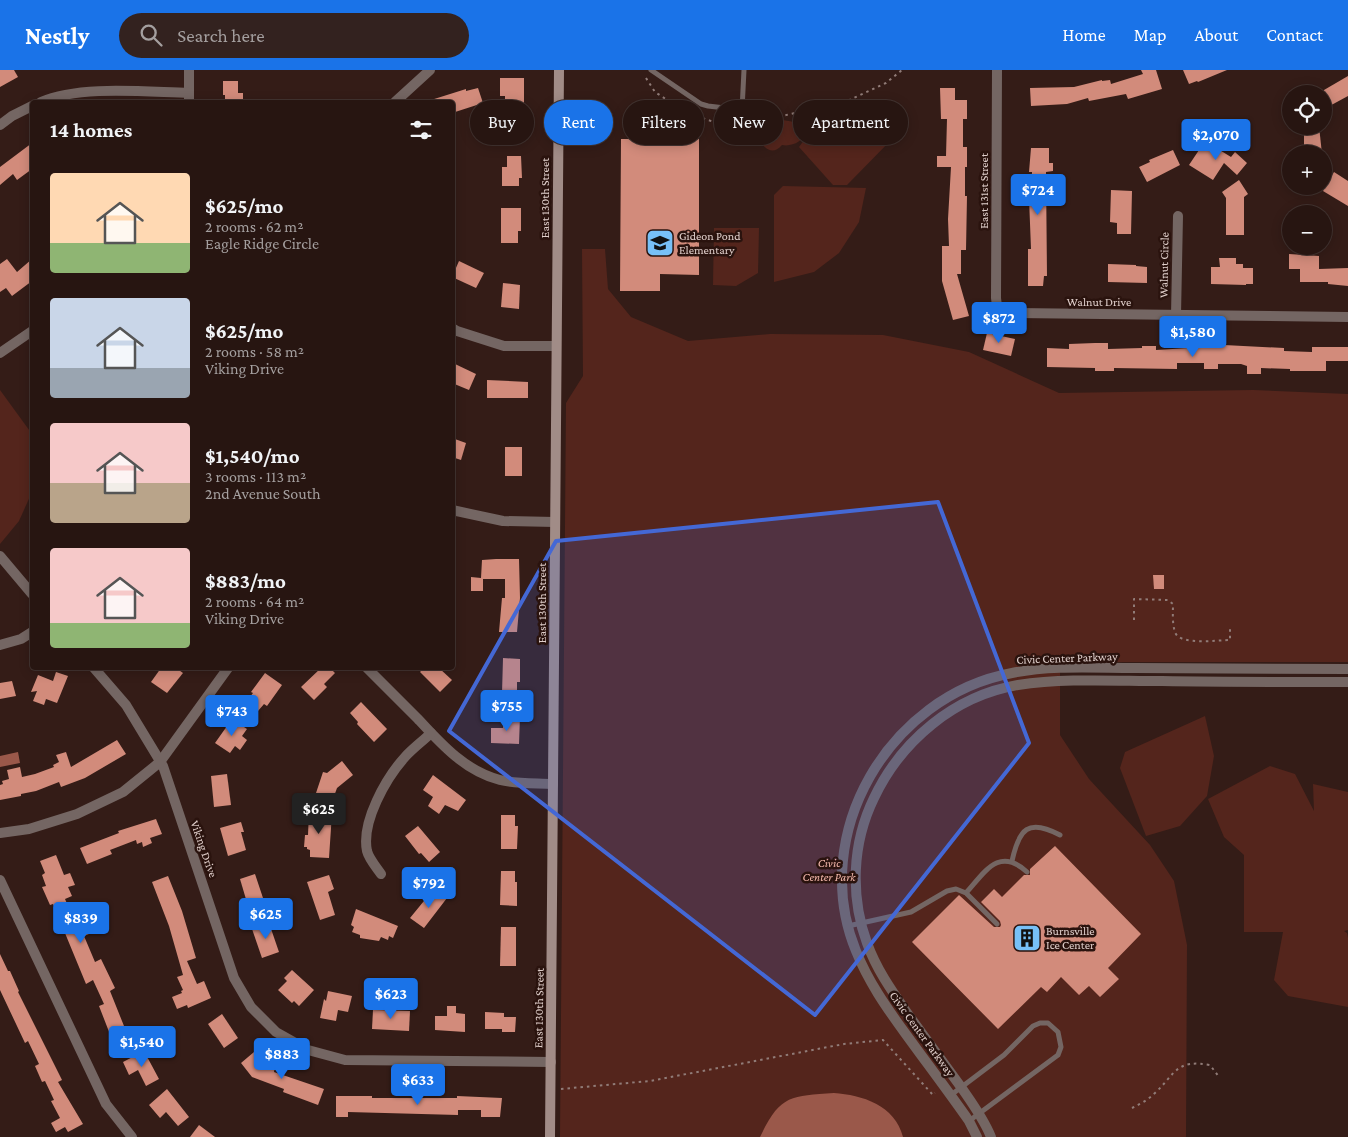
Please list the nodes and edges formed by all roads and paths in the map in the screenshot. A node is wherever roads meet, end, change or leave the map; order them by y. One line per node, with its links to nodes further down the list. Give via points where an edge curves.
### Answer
1 (188, 70): 8 (street)
2 (430, 70): 10 (street)
3 (559, 70): 20 (street, East 130th Street)
4 (651, 70): 5 (lane, via 701,104 742,110)
5 (744, 70)
6 (902, 70): 12 (path, via 886,83 845,102)
7 (997, 70): 15 (street, East 131st Street, via 996,298)
8 (189, 98): 9 (street, via 90,91)
9 (45, 100)
10 (397, 100)
11 (30, 107): 13 (street)
12 (783, 117)
13 (0, 125)
14 (1178, 216): 16 (street, Walnut Circle)
15 (1001, 312): 16 (street, Walnut Drive)
16 (1176, 315): 17 (street, Walnut Drive)
17 (1348, 317)
18 (455, 330): 20 (street, via 504,346)
19 (30, 332): 21 (street)
20 (556, 346): 23 (street, East 130th Street)
21 (0, 353)
22 (455, 511): 23 (street, via 503,520)
23 (555, 522): 37 (street, East 130th Street)
24 (0, 556): 25 (street)
25 (30, 592)
26 (1134, 620): 27 (path, via 1134,599 1168,600 1173,604 1178,638 1187,641 1230,640)
27 (1230, 626)
28 (30, 633): 29 (street)
29 (0, 645)
30 (1348, 669): 47 (street, Civic Center Parkway, via 1043,669 1000,675 958,691 920,716 895,740 862,790 852,814 844,849 842,883)
31 (96, 670): 36 (street, Viking Drive, via 126,705)
32 (227, 670): 36 (street)
33 (369, 670): 35 (street)
34 (1348, 682): 45 (street, Civic Center Parkway, via 1044,683 1004,688 964,704 928,726 905,749 871,803 861,834 856,868)
35 (431, 733): 37 (street, via 465,764 482,774 518,783); 42 (street, via 394,770 371,816 367,853)
36 (160, 762): 38 (street, via 123,792 77,814 29,829); 48 (street, Viking Drive, via 234,978 251,1007 276,1032 308,1050 345,1060)
37 (553, 784): 48 (street, East 130th Street)
38 (0, 833)
39 (1060, 835): 40 (lane, via 1040,827 1029,828 1020,836)
40 (1012, 861): 41 (lane); 44 (lane, via 1001,861 991,866)
41 (1028, 872)
42 (381, 874)
43 (0, 880): 57 (street, via 106,1104)
44 (966, 893): 45 (lane, via 952,890 911,912); 46 (lane)
45 (861, 923): 47 (lane); 51 (street, Civic Center Parkway, via 885,981)
46 (996, 924)
47 (847, 926): 50 (street, Civic Center Parkway, via 873,988)
48 (550, 1062): 52 (street, East 130th Street)
49 (1219, 1077): 54 (path, via 1210,1065 1195,1063 1178,1067 1154,1094)
50 (943, 1086): 52 (path, via 933,1095 883,1040 826,1047 650,1081); 53 (street, Civic Center Parkway)
51 (961, 1088): 53 (lane); 55 (street, Civic Center Parkway); 55 (lane, via 1004,1055 1033,1026 1048,1023 1058,1032 1061,1047 1058,1055)
52 (550, 1090): 58 (street, East 130th Street)
53 (950, 1095): 56 (street, Civic Center Parkway)
54 (1132, 1108)
55 (979, 1114): 56 (lane); 60 (street, Civic Center Parkway)
56 (968, 1121): 59 (street, Civic Center Parkway)
57 (132, 1137)
58 (550, 1137)
59 (977, 1137)
60 (991, 1137)

